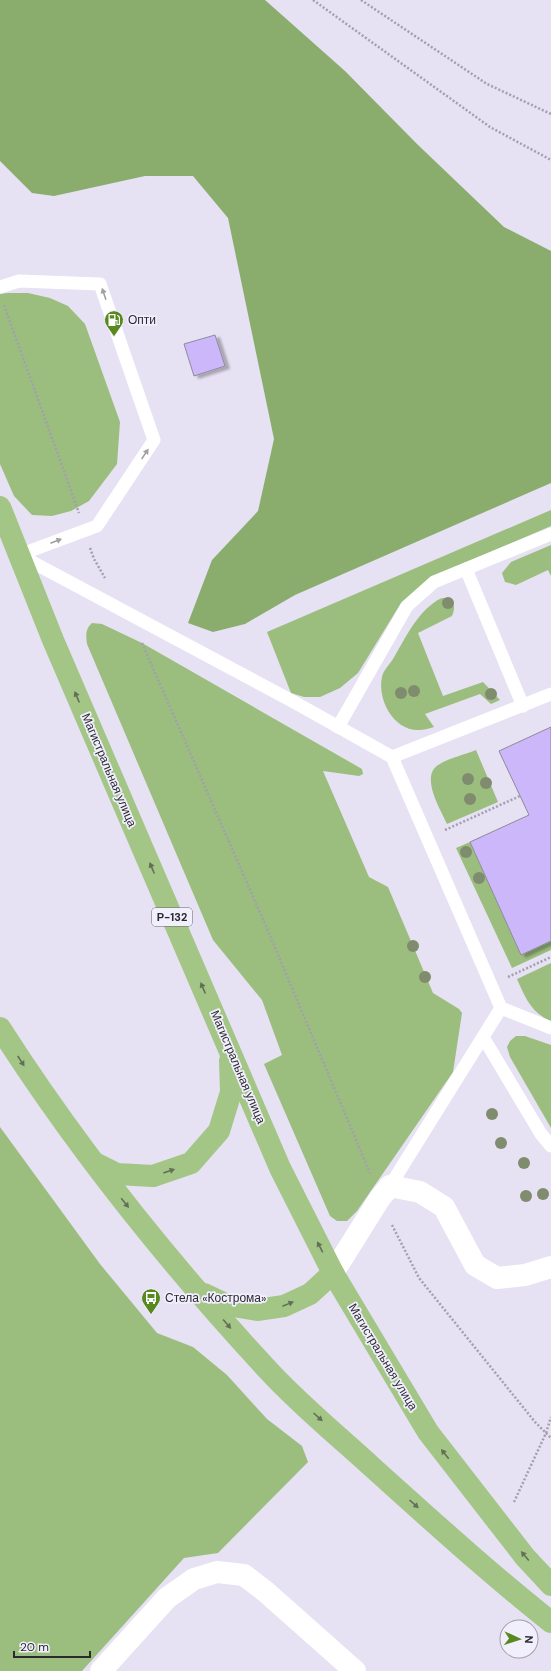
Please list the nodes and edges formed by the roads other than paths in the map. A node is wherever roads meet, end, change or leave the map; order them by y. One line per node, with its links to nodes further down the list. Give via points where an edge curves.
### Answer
1 (0, 287): 5 (lane, one-way to 1, via 97,526 154,440 100,284 19,281)
2 (0, 507): 5 (highway, Магистральная улица / Р-132)
3 (551, 534): 6 (lane)
4 (0, 544): 5 (highway)
5 (19, 555): 9 (lane); 15 (highway, Магистральная улица / Р-132, one-way to 5, via 53,640)
6 (466, 569): 8 (lane); 9 (lane, via 434,582 407,606)
7 (551, 694): 8 (lane)
8 (523, 706): 10 (lane)
9 (338, 727): 10 (lane)
10 (392, 757): 11 (lane)
11 (501, 1008): 13 (lane); 14 (lane)
12 (0, 1028): 17 (highway, Р-132, one-way to 17, via 35,1083)
13 (551, 1028)
14 (483, 1037): 16 (lane, via 540,1134); 18 (lane)
15 (230, 1049): 17 (highway, Р-132, one-way to 15, via 118,1174 153,1176 191,1163 219,1131 231,1092); 20 (highway, Магистральная улица, one-way to 15, via 280,1168)
16 (551, 1146)
17 (92, 1162): 21 (highway, one-way to 21)
18 (385, 1192): 19 (street, via 420,1192 444,1207 475,1265 497,1278 525,1275); 20 (street)
19 (551, 1267)
20 (333, 1273): 21 (highway, one-way to 20, via 227,1305 257,1310 284,1306 310,1294); 22 (highway, Магистральная улица, one-way to 20, via 525,1557 428,1432)
21 (197, 1290): 23 (highway, one-way to 23, via 268,1371 500,1582)
22 (551, 1585)
23 (551, 1622)
24 (101, 1671): 25 (street, via 167,1598 194,1579 216,1572 244,1575)
25 (355, 1671)

